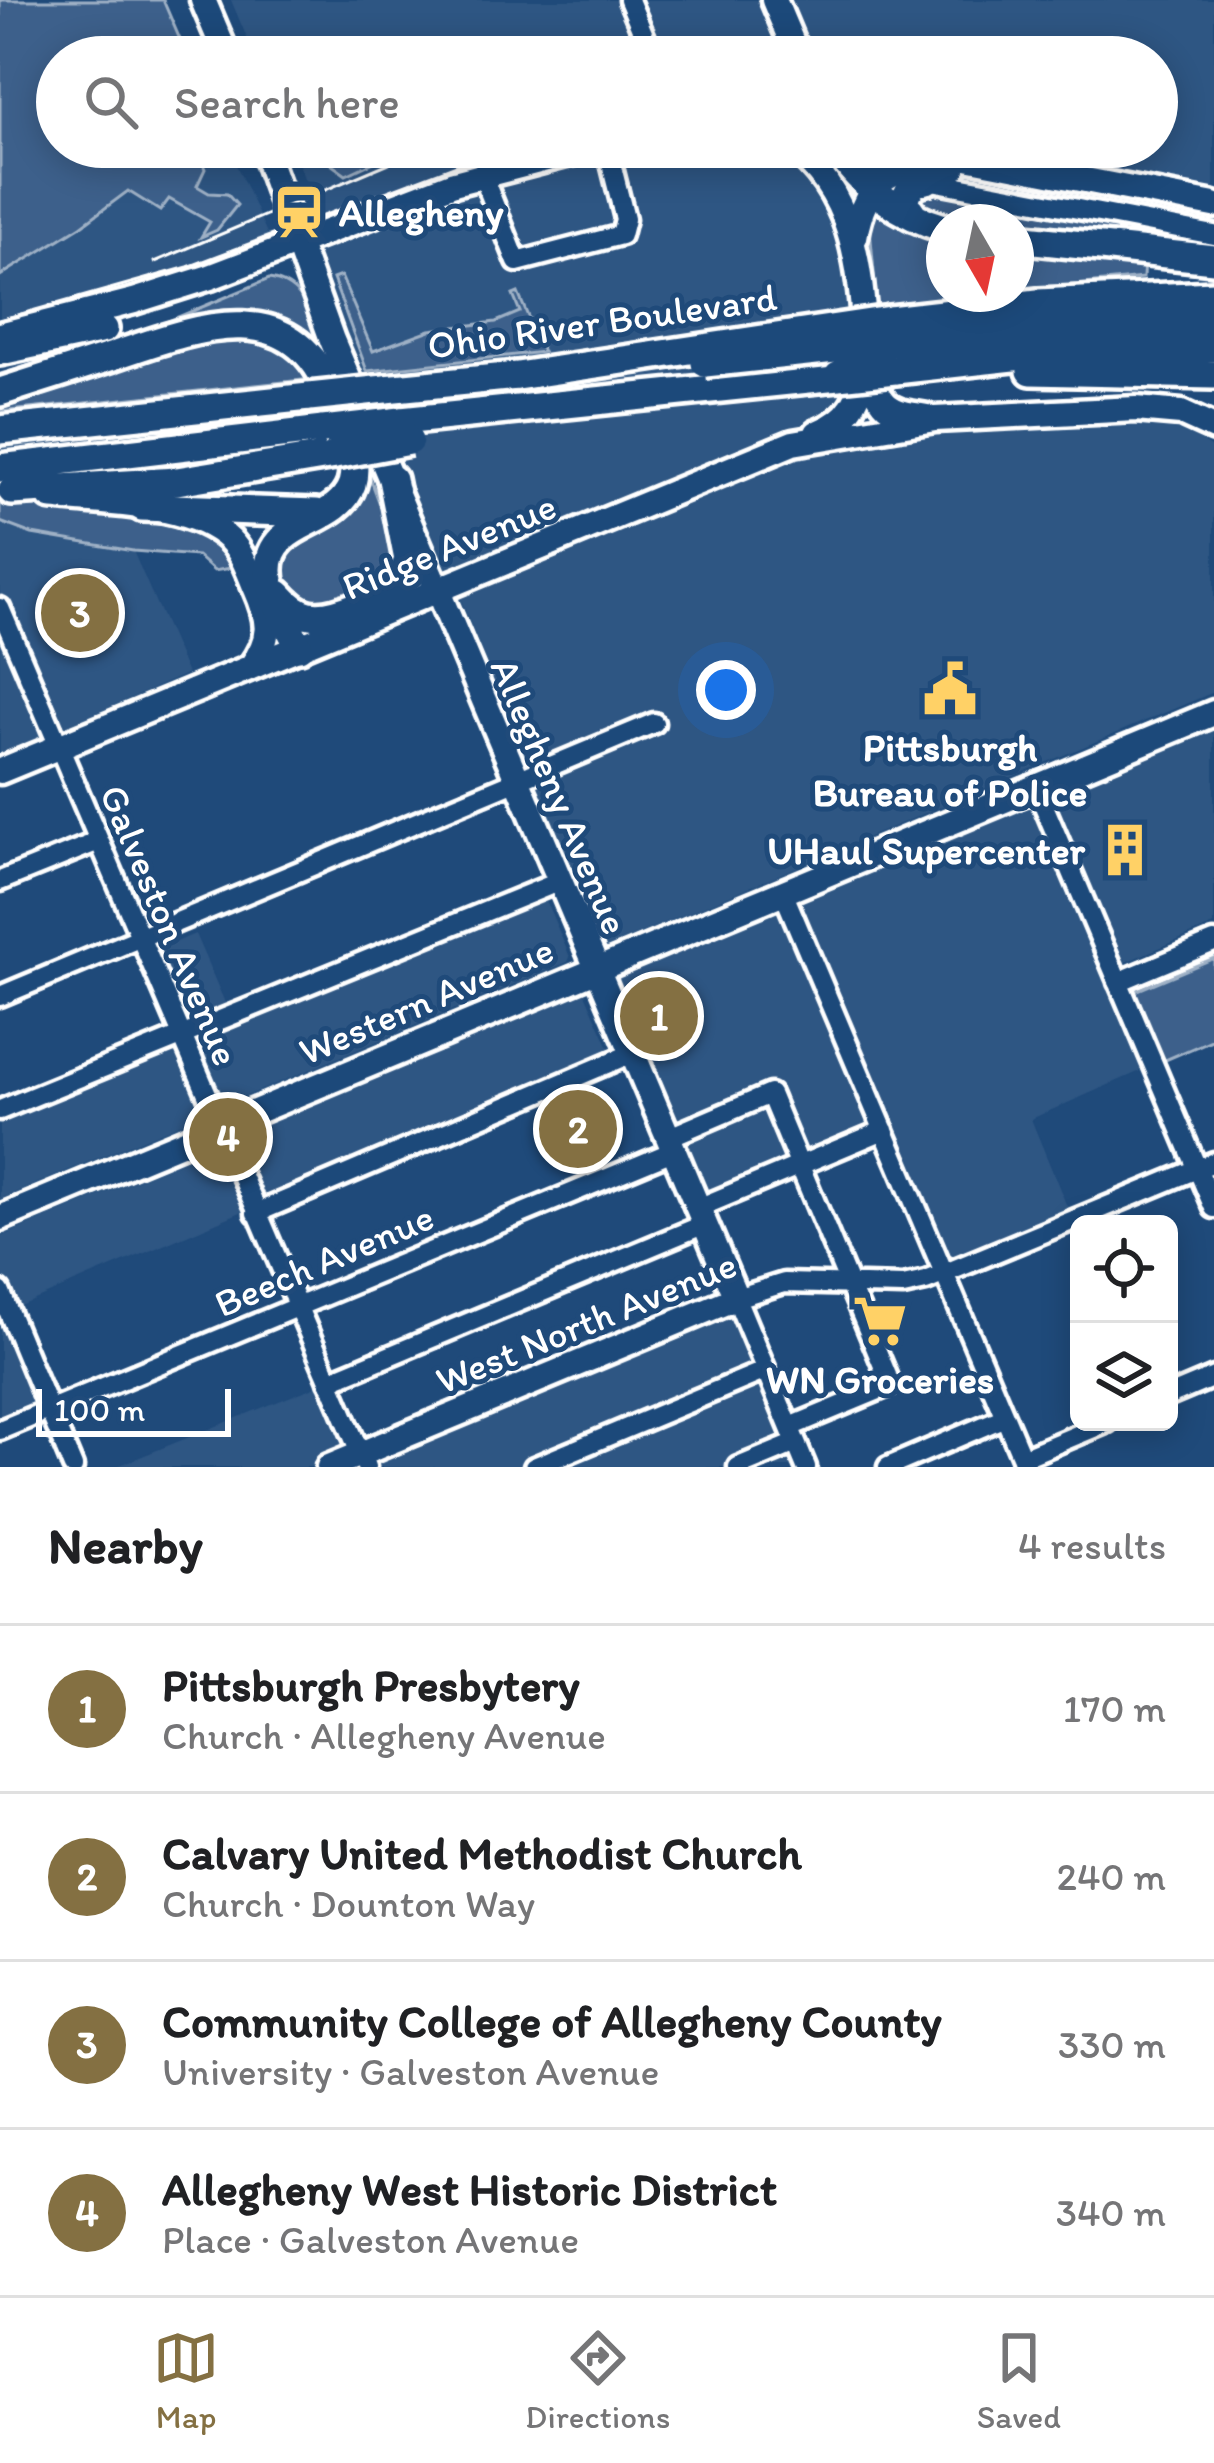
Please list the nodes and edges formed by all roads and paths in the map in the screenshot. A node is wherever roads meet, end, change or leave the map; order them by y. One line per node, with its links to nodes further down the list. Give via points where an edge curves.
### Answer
1 (203, 0): 4 (main road)
2 (629, 0): 5 (street)
3 (774, 0): 6 (main road)
4 (218, 36)
5 (644, 36)
6 (789, 36)
7 (270, 168): 27 (main road, Allegheny Avenue)
8 (506, 168): 17 (main road)
9 (612, 168): 17 (street, via 625,219 621,235 517,262)
10 (812, 168): 25 (main road, via 832,189)
11 (853, 168): 20 (highway)
12 (885, 168): 16 (street)
13 (922, 168): 16 (main road)
14 (946, 168): 19 (main road)
15 (1021, 168): 19 (main road)
16 (896, 172): 18 (street); 20 (main road)
17 (482, 174): 27 (main road)
18 (927, 180): 22 (highway, via 907,191); 24 (street)
19 (1087, 181): 21 (main road)
20 (872, 189): 22 (highway); 25 (main road)
21 (1214, 205)
22 (915, 218): 23 (highway)
23 (926, 222)
24 (1214, 236)
25 (854, 240): 35 (main road)
26 (1034, 240): 28 (highway)
27 (296, 242): 29 (main road); 44 (main road, Allegheny Avenue)
28 (1214, 259)
29 (210, 277): 32 (main road); 33 (main road)
30 (1214, 295): 35 (highway, Ohio River Boulevard, via 1038,303)
31 (1214, 322): 35 (highway, via 1076,326)
32 (104, 329): 36 (highway); 37 (main road)
33 (0, 335)
34 (1214, 348): 35 (highway, Ohio River Boulevard)
35 (886, 349): 38 (highway); 40 (main road, via 879,394 890,407); 42 (highway, Ohio River Boulevard, bridge, via 517,376); 43 (main road, via 847,417); 45 (highway, Ohio River Boulevard, bridge, via 838,376 329,442 158,483)
36 (0, 351)
37 (0, 363)
38 (1214, 375)
39 (0, 392): 47 (highway, via 192,329 262,328 294,342 325,377 353,464 353,482)
40 (935, 419): 41 (main road, Ridge Avenue, via 1151,409); 43 (main road, Ridge Avenue)
41 (1214, 428)
42 (0, 430)
43 (793, 443): 49 (main road, Ridge Avenue)
44 (392, 479): 48 (highway, via 408,560 399,582 314,616); 49 (main road, Allegheny Avenue)
45 (6, 480): 46 (main road)
46 (142, 507): 47 (highway, via 300,515); 52 (main road, via 201,521 236,548 268,626)
47 (337, 507): 48 (highway, via 282,537 268,570)
48 (272, 586): 51 (highway)
49 (436, 590): 51 (main road, Ridge Avenue); 57 (main road, Allegheny Avenue)
50 (0, 608): 55 (street, Galveston Avenue)
51 (299, 647): 52 (main road, Ridge Avenue)
52 (251, 667): 55 (main road, Ridge Avenue)
53 (1214, 713): 58 (main road, Western Avenue)
54 (654, 723): 57 (street)
55 (58, 747): 56 (main road, Ridge Avenue); 59 (street, Galveston Avenue)
56 (0, 771)
57 (515, 781): 61 (main road, Allegheny Avenue); 63 (street)
58 (1036, 787): 62 (main road, Western Avenue); 66 (street)
59 (99, 841): 60 (street); 63 (street, Galveston Avenue)
60 (0, 881)
61 (558, 882): 65 (main road, Allegheny Avenue); 68 (street)
62 (782, 892): 65 (main road, Western Avenue); 72 (street)
63 (140, 938): 67 (street); 68 (street, Galveston Avenue)
64 (1214, 942): 66 (street)
65 (594, 968): 69 (main road, Allegheny Avenue); 71 (main road, Western Avenue)
66 (1118, 982): 75 (street)
67 (0, 996)
68 (182, 1037): 70 (street); 71 (street, Galveston Avenue)
69 (630, 1054): 73 (main road, Allegheny Avenue); 77 (street)
70 (0, 1111)
71 (220, 1126): 77 (street, Galveston Avenue); 79 (main road, Western Avenue)
72 (884, 1130): 74 (street); 80 (street)
73 (670, 1145): 74 (street, Beech Avenue, via 770,1094); 78 (main road, Allegheny Avenue); 84 (street, Beech Avenue)
74 (801, 1165): 78 (street); 81 (street)
75 (1206, 1166): 76 (street); 80 (street, West North Avenue)
76 (1214, 1208)
77 (256, 1213): 84 (street, Galveston Avenue)
78 (702, 1216): 83 (main road, Allegheny Avenue); 87 (street)
79 (0, 1219)
80 (944, 1274): 81 (street, West North Avenue, via 903,1286); 90 (street)
81 (851, 1286): 83 (street, West North Avenue, via 784,1283); 93 (street, via 891,1385)
82 (0, 1292): 89 (street)
83 (736, 1298): 85 (street, Allegheny Avenue); 94 (main road, West North Avenue)
84 (298, 1306): 87 (street, Galveston Avenue); 89 (street, Beech Avenue)
85 (766, 1370): 93 (street, Allegheny Avenue); 98 (street)
86 (1214, 1377): 88 (street)
87 (329, 1381): 94 (street, Galveston Avenue)
88 (1178, 1392)
89 (48, 1410): 91 (street, Beech Avenue); 96 (street)
90 (1005, 1417): 95 (street); 101 (street)
91 (0, 1430)
92 (1089, 1431): 95 (street)
93 (793, 1435): 99 (street); 100 (street, Allegheny Avenue)
94 (363, 1461): 97 (main road, West North Avenue)
95 (1024, 1462)
96 (73, 1467)
97 (329, 1467)
98 (534, 1467)
99 (738, 1467)
100 (806, 1467)
101 (888, 1467)

